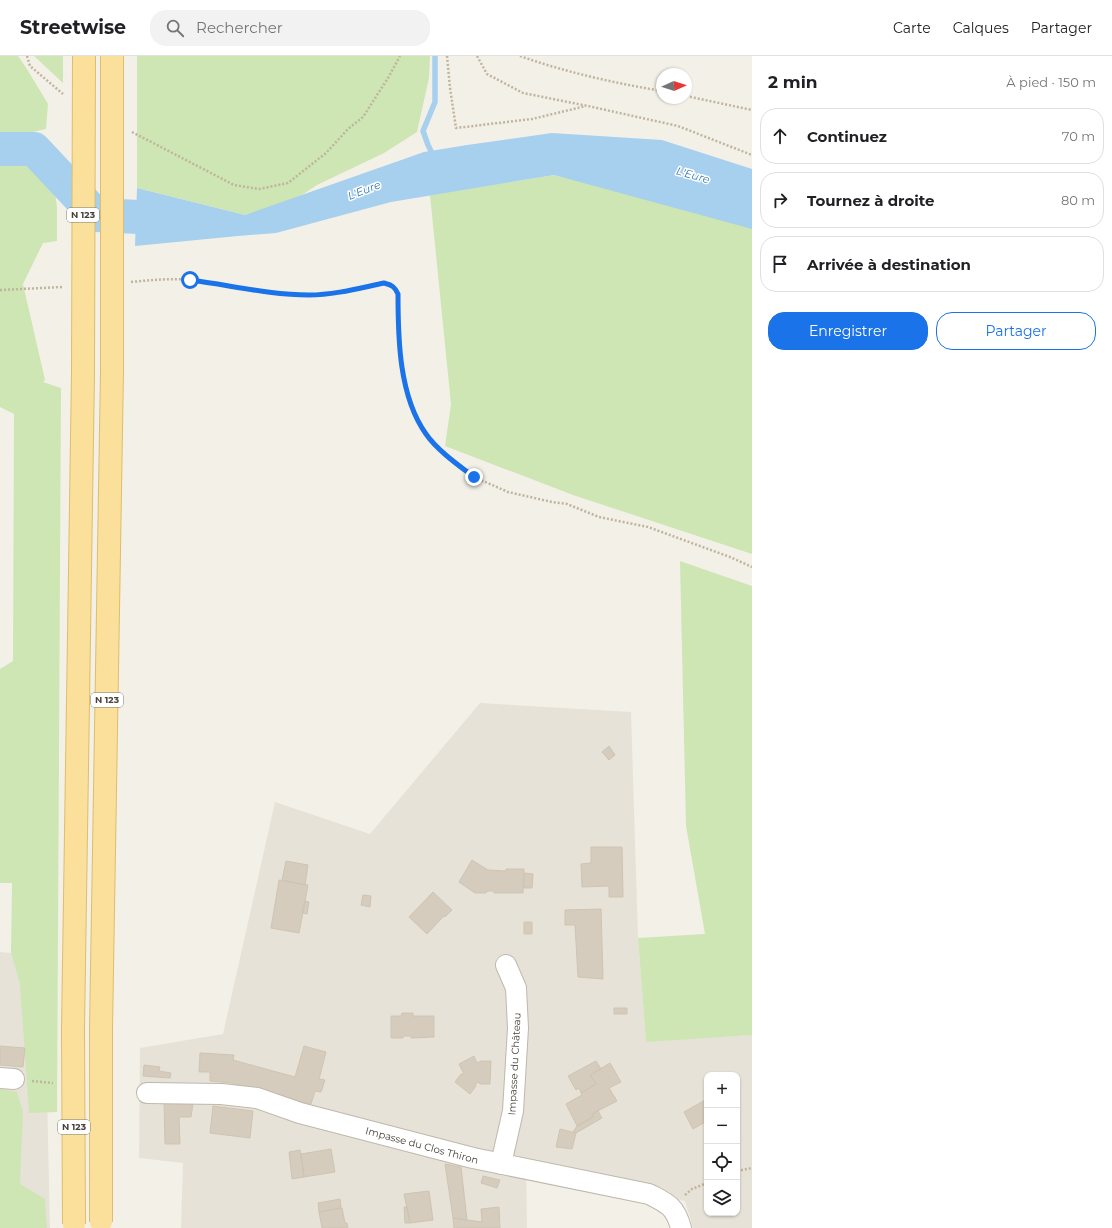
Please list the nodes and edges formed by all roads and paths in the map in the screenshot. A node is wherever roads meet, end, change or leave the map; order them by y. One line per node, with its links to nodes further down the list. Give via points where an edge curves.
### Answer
1 (27, 56): 9 (path, via 30,66)
2 (84, 56): 27 (main road, N 123, bridge, via 83,373 73,1030)
3 (112, 56): 26 (main road, N 123, bridge, via 112,371 101,1029)
4 (400, 56): 13 (path, via 363,117 326,153 288,183 259,189 234,185)
5 (447, 56): 11 (path, via 456,128 532,119)
6 (477, 56): 11 (path, via 487,74 523,93)
7 (520, 56): 8 (path, via 543,64)
8 (656, 90)
9 (63, 95)
10 (692, 97): 12 (path)
11 (588, 106): 14 (path, via 678,126)
12 (752, 110)
13 (130, 131)
14 (752, 155)
15 (138, 282): 18 (path, via 154,279 190,280 308,295 384,283 391,285 398,294 398,334 402,368 416,418 426,435 474,477 508,492 567,504 599,517 648,527)
16 (28, 289): 17 (path)
17 (0, 290)
18 (752, 567)
19 (506, 965): 21 (street, Impasse du Château, via 516,988 518,1028 513,1111)
20 (147, 1092): 21 (street, Impasse du Clos Thiron, via 221,1094 257,1098 300,1113)
21 (501, 1164): 25 (street, Impasse du Clos Thiron, via 649,1194)
22 (752, 1168): 23 (path)
23 (740, 1170)
24 (704, 1184): 25 (path, via 692,1189)
25 (671, 1206): 28 (street)
26 (102, 1225)
27 (74, 1226)
28 (681, 1228)

